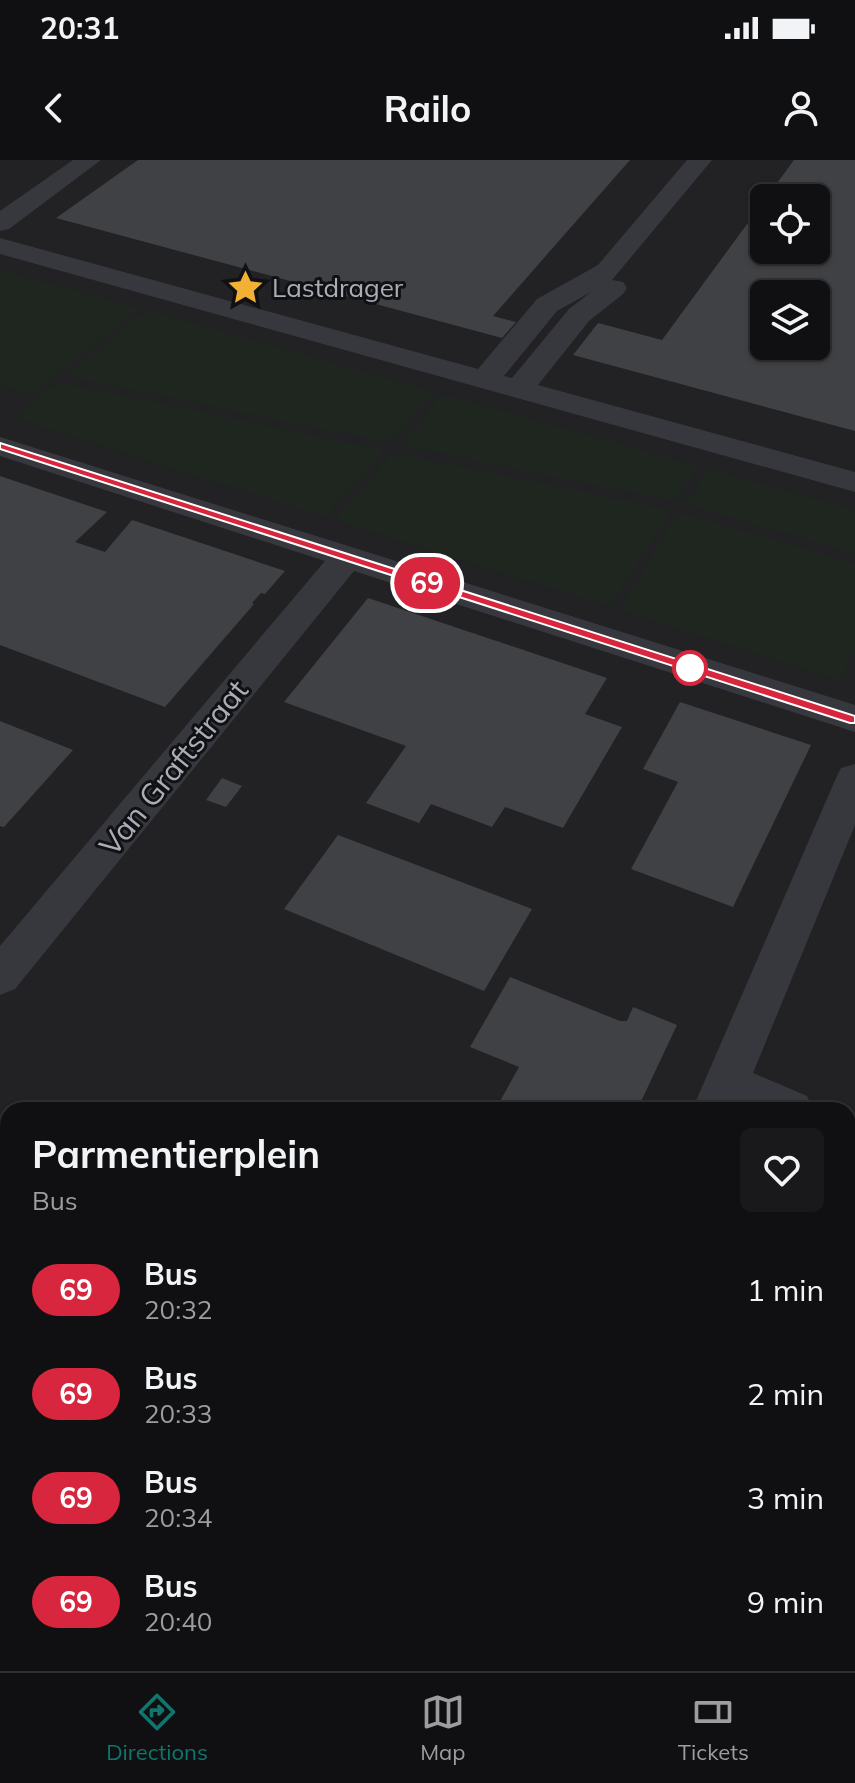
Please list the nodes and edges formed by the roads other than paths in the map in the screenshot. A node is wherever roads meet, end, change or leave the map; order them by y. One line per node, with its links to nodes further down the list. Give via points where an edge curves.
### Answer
1 (89, 160): 4 (street)
2 (700, 160): 6 (street, via 608,271 547,305)
3 (719, 160): 7 (street, via 625,278 579,315)
4 (0, 223)
5 (0, 246): 6 (street)
6 (485, 380): 7 (street)
7 (519, 389): 9 (street)
8 (0, 446): 10 (street)
9 (855, 482)
10 (347, 557): 11 (street); 13 (street, Van Graftstraat)
11 (855, 719)
12 (855, 778): 14 (street)
13 (0, 977)
14 (721, 1097): 15 (street)
15 (748, 1102)

